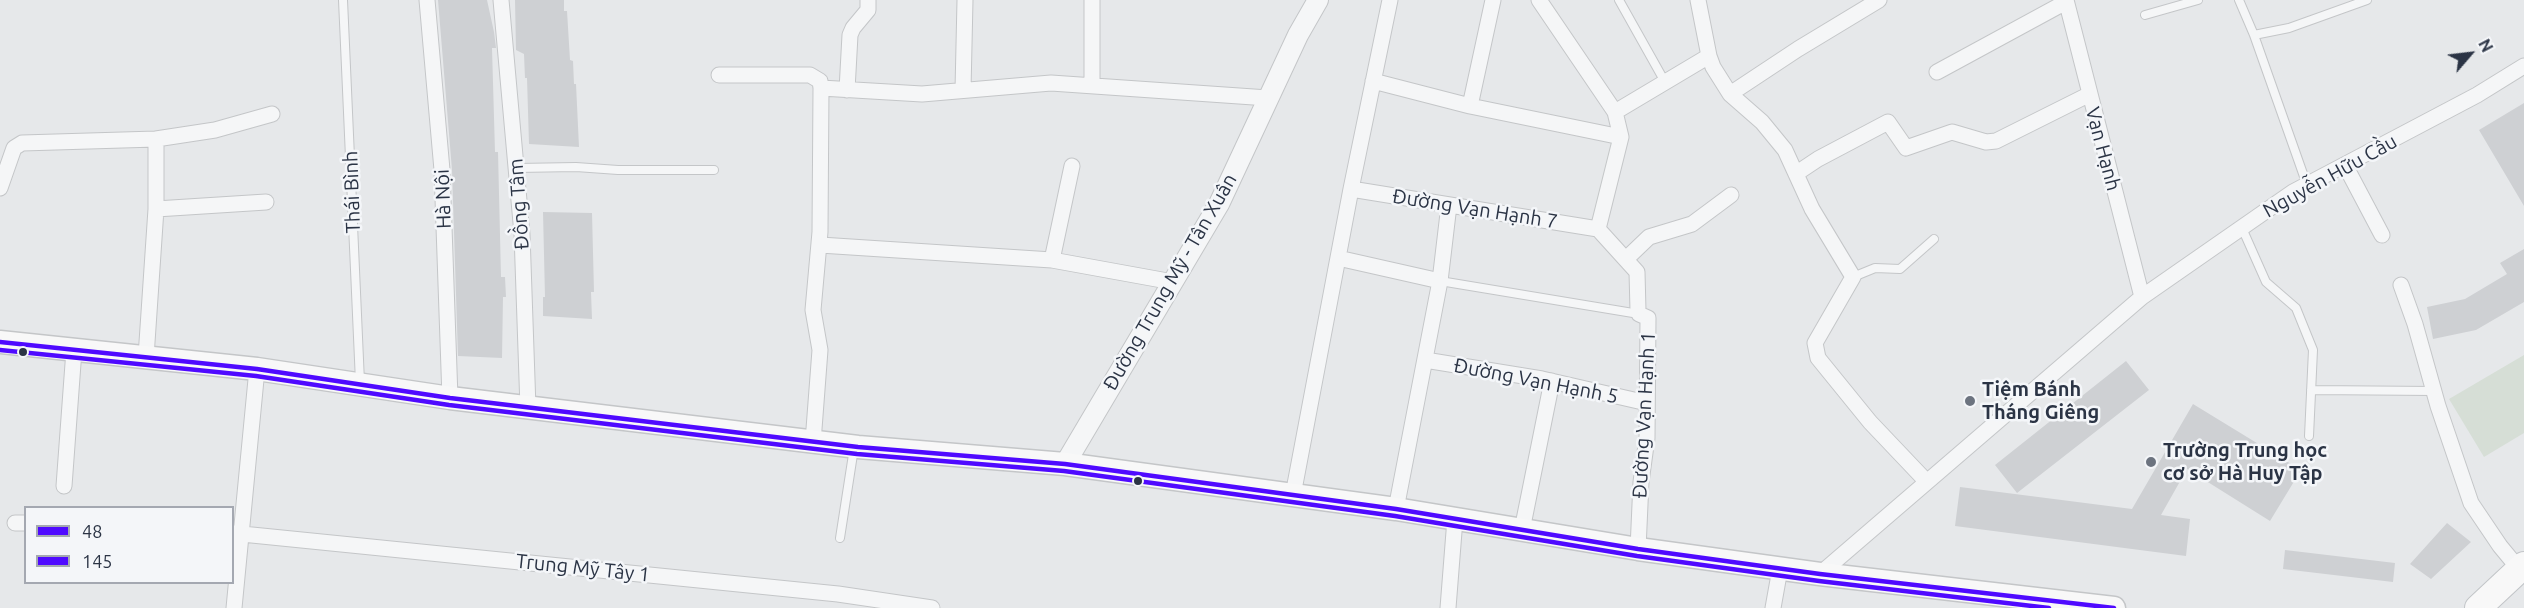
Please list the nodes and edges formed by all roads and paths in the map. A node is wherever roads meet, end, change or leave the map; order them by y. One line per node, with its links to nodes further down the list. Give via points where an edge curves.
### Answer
1 (343, 0): 70 (lane, Thái Bình)
2 (427, 0): 73 (street, Hà Nội, via 442,170)
3 (501, 0): 40 (street, Đồng Tâm)
4 (868, 0): 28 (street, via 868,10 850,35)
5 (965, 0): 29 (street)
6 (1092, 0): 26 (street)
7 (1318, 0): 32 (street, Đường Trung Mỹ - Tân Xuân)
8 (1390, 0): 24 (street)
9 (1493, 0): 33 (street)
10 (1539, 0): 34 (street)
11 (1619, 0): 25 (lane)
12 (1879, 0): 30 (street)
13 (2198, 0): 18 (lane)
14 (2239, 0): 19 (lane)
15 (2367, 0): 19 (lane, via 2289,28)
16 (2066, 1): 22 (street); 31 (street, Vạn Hạnh)
17 (1703, 2): 20 (street)
18 (2145, 15)
19 (2254, 35): 43 (lane)
20 (1708, 56): 25 (street); 30 (street)
21 (2524, 66): 38 (street, Nguyễn Hữu Cầu)
22 (1937, 72)
23 (719, 75): 27 (street, via 810,75 820,81)
24 (1373, 81): 33 (street); 45 (street)
25 (1665, 82): 34 (street)
26 (1092, 86): 29 (street, via 1051,83); 32 (street)
27 (821, 88): 28 (street); 54 (street)
28 (847, 90): 29 (street, via 922,94)
29 (963, 90)
30 (1730, 94): 42 (street, via 1762,122 1785,150)
31 (2088, 95): 42 (street, via 1996,141 1952,132 1906,148 1888,122); 62 (street, Vạn Hạnh)
32 (1268, 98): 60 (street, Đường Trung Mỹ - Tân Xuân, via 1219,204)
33 (1470, 106): 36 (street)
34 (1615, 112): 36 (street)
35 (272, 114): 37 (street, via 215,130)
36 (1621, 137): 51 (street)
37 (156, 139): 44 (street, via 17,144); 49 (street)
38 (2345, 165): 43 (street, Nguyễn Hữu Cầu); 52 (street)
39 (1072, 166): 56 (street)
40 (517, 168): 41 (lane); 75 (street, Đồng Tâm)
41 (714, 170)
42 (1797, 173): 58 (street, via 1812,209)
43 (2307, 185): 50 (street, Nguyễn Hữu Cầu)
44 (0, 188)
45 (1351, 189): 48 (street, Đường Vạn Hạnh 7); 55 (street)
46 (1731, 195): 57 (street, via 1692,224 1649,237)
47 (266, 202): 49 (street)
48 (1449, 205): 51 (street, Đường Vạn Hạnh 7); 59 (street)
49 (156, 208): 66 (street)
50 (2242, 228): 62 (street, Nguyễn Hữu Cầu); 71 (lane, via 2266,282 2296,308 2313,350)
51 (1598, 229): 57 (street, Đường Vạn Hạnh 1)
52 (2382, 235)
53 (1934, 238): 58 (lane, via 1900,269 1875,268)
54 (820, 245): 56 (street); 77 (street, via 813,310 820,342)
55 (1338, 258): 59 (street); 82 (street)
56 (1052, 260): 60 (street)
57 (1626, 260): 63 (street, Đường Vạn Hạnh 1, via 1637,272)
58 (1853, 277): 80 (street, via 1815,343 1818,358 1870,422)
59 (1440, 281): 63 (lane); 67 (street)
60 (1173, 282): 79 (street, Đường Trung Mỹ - Tân Xuân)
61 (2401, 285): 72 (street)
62 (2142, 297): 80 (street, Nguyễn Hữu Cầu)
63 (1639, 314): 74 (street, Đường Vạn Hạnh 1, via 1648,318)
64 (0, 342): 65 (main road)
65 (74, 350): 66 (main road); 81 (street)
66 (146, 357): 68 (main road)
67 (1425, 360): 69 (street, Đường Vạn Hạnh 5); 83 (street)
68 (257, 369): 70 (main road); 86 (street)
69 (1552, 381): 74 (street, Đường Vạn Hạnh 5); 85 (street)
70 (360, 384): 73 (main road)
71 (2311, 390): 72 (lane); 76 (lane)
72 (2434, 391): 89 (street, via 2471,503 2500,546)
73 (450, 398): 75 (main road)
74 (1647, 403): 88 (street, Đường Vạn Hạnh 1)
75 (528, 408): 77 (main road)
76 (2309, 436)
77 (813, 442): 78 (main road)
78 (854, 447): 79 (main road); 87 (lane)
79 (1065, 464): 82 (main road)
80 (1927, 482): 91 (street, Nguyễn Hữu Cầu)
81 (64, 486)
82 (1293, 495): 83 (main road)
83 (1396, 509): 84 (main road)
84 (1455, 519): 85 (main road); 95 (street)
85 (1522, 530): 88 (main road)
86 (237, 533): 92 (street, Trung Mỹ Tây 1); 93 (street)
87 (840, 538)
88 (1638, 549): 90 (main road)
89 (2522, 567): 98 (main road)
90 (1780, 569): 91 (main road); 96 (street)
91 (1820, 574): 97 (main road)
92 (837, 601): 94 (street, Trung Mỹ Tây 1)
93 (234, 608)
94 (932, 608)
95 (1448, 608)
96 (1773, 608)
97 (2114, 608)
98 (2478, 608)

